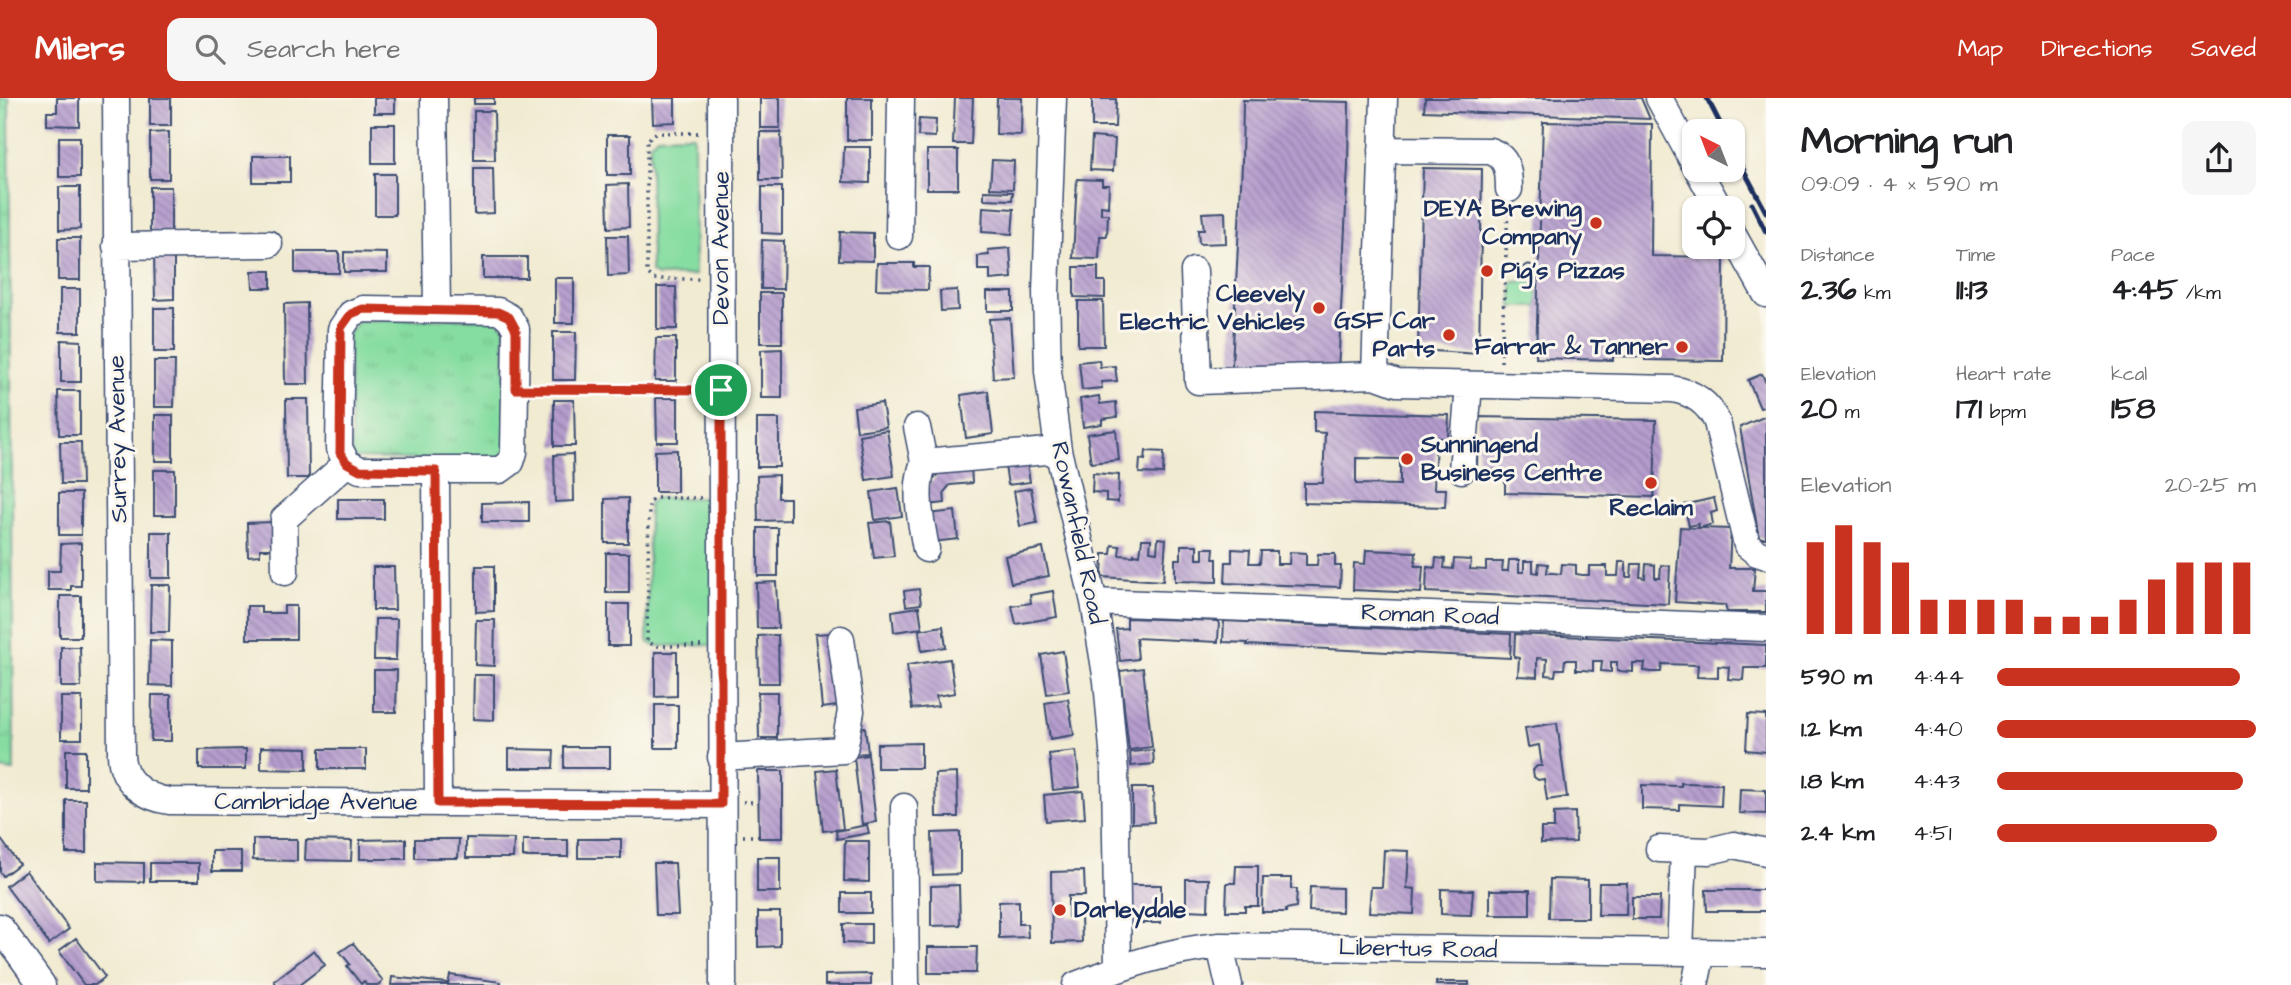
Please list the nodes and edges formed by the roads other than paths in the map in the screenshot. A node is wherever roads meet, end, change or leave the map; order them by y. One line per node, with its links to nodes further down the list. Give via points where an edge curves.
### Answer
1 (116, 98): 13 (street, Surrey Avenue)
2 (434, 98): 17 (street)
3 (721, 98): 32 (street, Devon Avenue)
4 (901, 98): 11 (street)
5 (1053, 98): 21 (street, Rowanfield Road, via 1046,332)
6 (1384, 98): 9 (street)
7 (1659, 98): 8 (street)
8 (1682, 141)
9 (1382, 150): 10 (street, via 1490,151 1505,161); 18 (street)
10 (1509, 189)
11 (899, 236)
12 (269, 244): 13 (street)
13 (116, 246): 33 (street, Surrey Avenue, via 121,755)
14 (1745, 256): 16 (street)
15 (1194, 271): 18 (street, via 1198,381)
16 (1766, 294)
17 (437, 309): 23 (street, via 363,309 351,314 341,328 339,448); 25 (street, via 498,312 509,317 516,330 516,389 510,462 499,470)
18 (1375, 375): 19 (street, via 1396,383)
19 (1469, 385): 24 (street); 27 (street, via 1692,393 1717,422 1747,545)
20 (917, 427): 22 (street)
21 (1058, 450): 22 (street); 29 (street, Rowanfield Road)
22 (924, 462): 26 (street, via 918,478)
23 (347, 463): 25 (street, via 360,470); 28 (street, via 284,519)
24 (1462, 470)
25 (436, 471): 34 (street)
26 (926, 549)
27 (1766, 556)
28 (285, 572)
29 (1094, 602): 30 (street, Roman Road); 42 (street, Rowanfield Road, via 1115,772)
30 (1766, 628)
31 (841, 639): 32 (street, via 851,711 844,750)
32 (721, 757): 35 (street, Devon Avenue)
33 (129, 779): 34 (street, Cambridge Avenue, via 151,797 170,800)
34 (438, 803): 35 (street, Cambridge Avenue)
35 (721, 804): 44 (street, Devon Avenue)
36 (904, 807): 45 (street)
37 (1766, 852): 40 (street, via 1734,845 1709,852 1671,849)
38 (0, 927): 43 (street)
39 (1220, 946): 40 (street, Libertus Road); 42 (street, Libertus Road, via 1169,953); 47 (street)
40 (1691, 952): 41 (street, Libertus Road); 48 (street)
41 (1766, 953)
42 (1118, 968): 46 (street, Libertus Road)
43 (43, 985)
44 (723, 985)
45 (906, 985)
46 (1076, 985)
47 (1228, 985)
48 (1695, 985)

